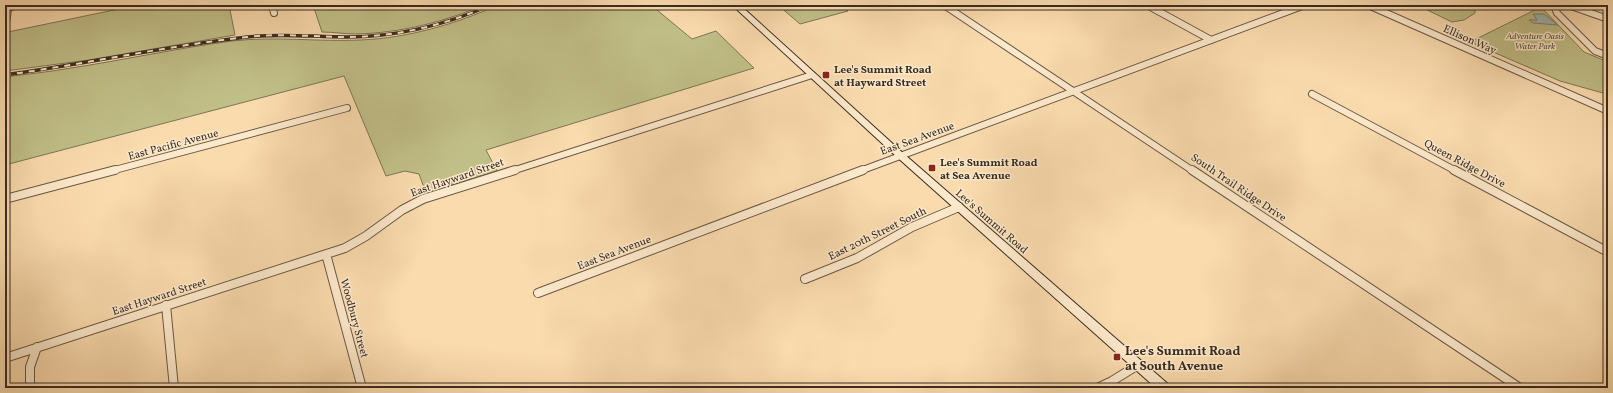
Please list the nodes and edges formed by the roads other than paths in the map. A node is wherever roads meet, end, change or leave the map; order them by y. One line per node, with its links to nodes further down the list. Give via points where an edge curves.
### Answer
1 (19, 5): 10 (street)
2 (272, 5): 11 (street)
3 (736, 5): 15 (main road, Lee's Summit Road)
4 (944, 5): 16 (street, South Trail Ridge Drive)
5 (1147, 5): 13 (street)
6 (1305, 5): 13 (street, East Sea Avenue)
7 (1368, 5): 19 (street, Ellison Way)
8 (1563, 5): 14 (street, via 1554,8 1557,13 1595,51)
9 (1568, 5): 12 (street)
10 (5, 8)
11 (274, 13)
12 (1608, 19)
13 (1211, 40): 16 (street, East Sea Avenue)
14 (1608, 56)
15 (812, 75): 20 (main road, Lee's Summit Road); 24 (street, East Hayward Street, via 423,199 397,212 361,241)
16 (1075, 90): 20 (street, East Sea Avenue); 36 (street, South Trail Ridge Drive)
17 (1312, 94): 23 (street, Queen Ridge Drive)
18 (347, 108): 21 (street, East Pacific Avenue)
19 (1608, 112)
20 (901, 156): 22 (main road, Lee's Summit Road); 26 (street, East Sea Avenue)
21 (5, 199)
22 (959, 207): 25 (street, East 20th Street South, via 912,227 857,258); 30 (main road, Lee's Summit Road)
23 (1608, 252)
24 (326, 254): 27 (street, East Hayward Street); 33 (street, Woodbury Street)
25 (805, 279)
26 (538, 292)
27 (166, 305): 28 (street, East Hayward Street); 32 (street)
28 (37, 347): 29 (street, East Hayward Street); 31 (street, via 30,367)
29 (5, 358)
30 (1138, 365): 34 (street); 35 (main road, Lee's Summit Road)
31 (30, 388)
32 (174, 388)
33 (362, 388)
34 (1097, 388)
35 (1164, 388)
36 (1520, 388)

